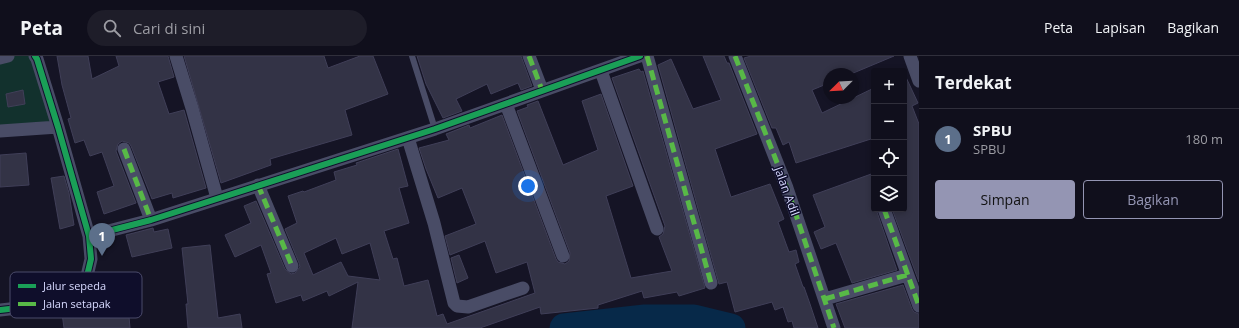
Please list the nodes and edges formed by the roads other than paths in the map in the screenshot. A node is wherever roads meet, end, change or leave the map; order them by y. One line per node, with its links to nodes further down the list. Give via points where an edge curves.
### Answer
1 (8, 56): 10 (street)
2 (35, 56): 15 (street)
3 (176, 56): 21 (street)
4 (412, 56): 16 (lane)
5 (529, 56): 13 (street)
6 (640, 56): 11 (street)
7 (646, 56): 30 (street)
8 (735, 56): 32 (street, Jalan Adil, via 787,188)
9 (910, 56): 12 (street)
10 (0, 58)
11 (601, 71): 13 (street); 24 (street)
12 (919, 81)
13 (542, 90): 14 (street)
14 (506, 104): 16 (street); 26 (street)
15 (58, 127): 17 (street); 25 (street)
16 (435, 129): 18 (street)
17 (0, 131)
18 (408, 138): 20 (street); 31 (street, via 434,223 454,303 457,306 468,307)
19 (124, 149): 23 (street)
20 (258, 185): 21 (street); 27 (street)
21 (217, 198): 23 (street)
22 (885, 212): 29 (street)
23 (151, 220): 25 (street)
24 (656, 229)
25 (88, 236): 28 (street, via 91,259)
26 (563, 256)
27 (292, 266)
28 (88, 272)
29 (907, 275): 32 (street); 33 (street)
30 (711, 283)
31 (523, 288)
32 (825, 299): 36 (street, Jalan Adil)
33 (919, 306)
34 (10, 309): 35 (street)
35 (0, 310)
36 (834, 328)

